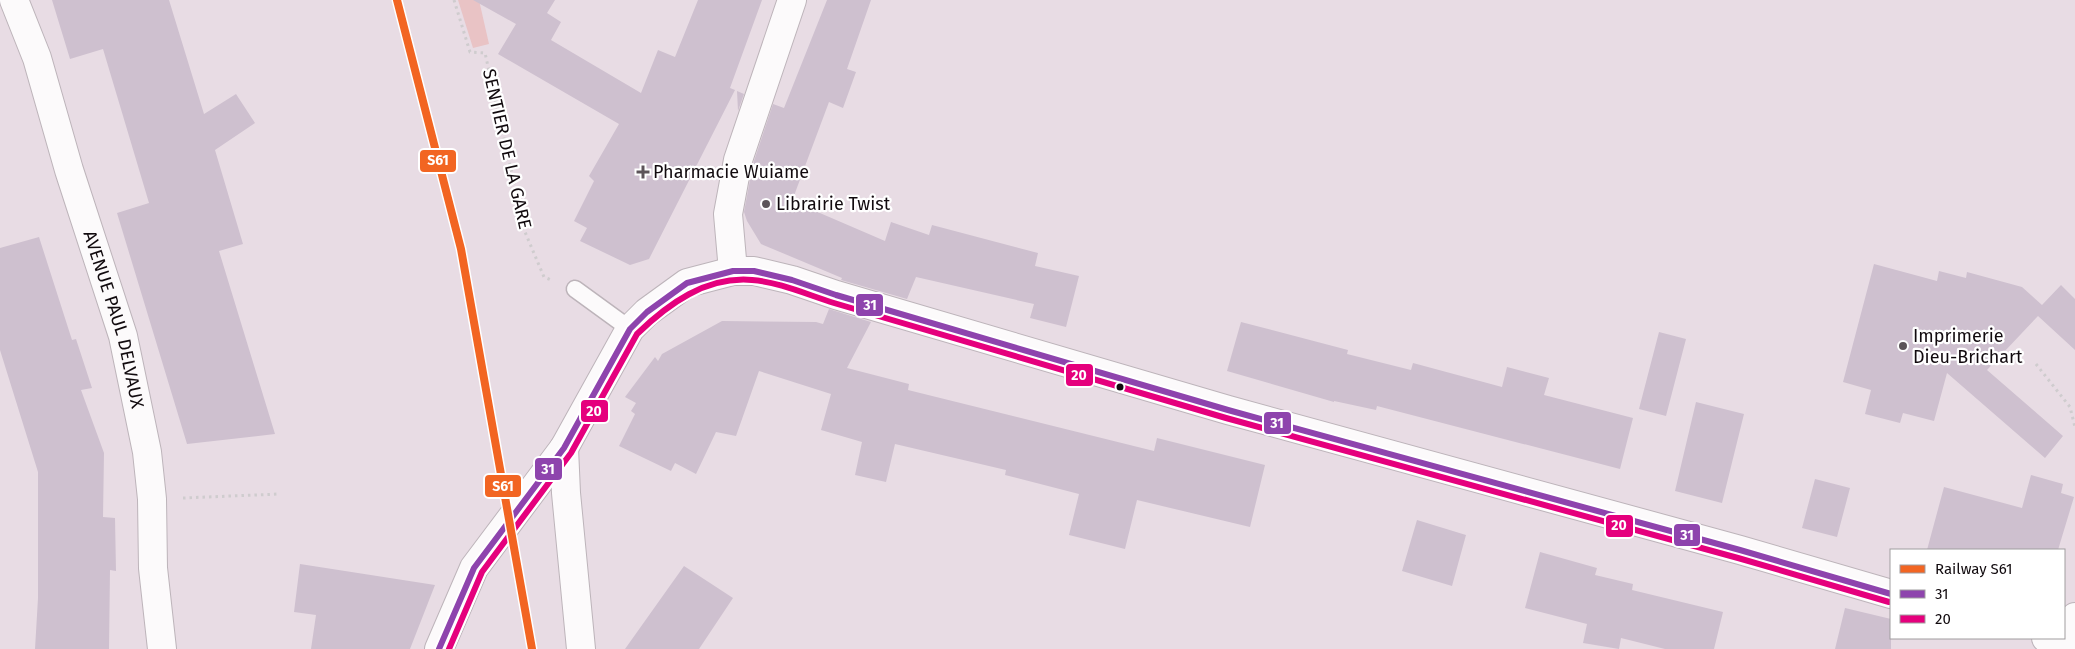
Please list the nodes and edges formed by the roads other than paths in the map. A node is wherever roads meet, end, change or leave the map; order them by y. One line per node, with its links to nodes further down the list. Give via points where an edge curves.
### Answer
1 (14, 0): 10 (main road, AVENUE PAUL DELVAUX, via 37,58 69,170 123,336 147,452 152,499 153,568)
2 (792, 0): 3 (main road, via 738,160 728,214)
3 (734, 271): 5 (main road, via 687,284 647,312); 7 (main road, via 754,270 792,280 1219,407)
4 (575, 289): 5 (lane)
5 (630, 329): 6 (main road)
6 (564, 448): 11 (main road, via 474,568); 12 (main road)
7 (1890, 594)
8 (2075, 617): 9 (main road)
9 (2065, 628)
10 (162, 649)
11 (439, 649)
12 (581, 649)

